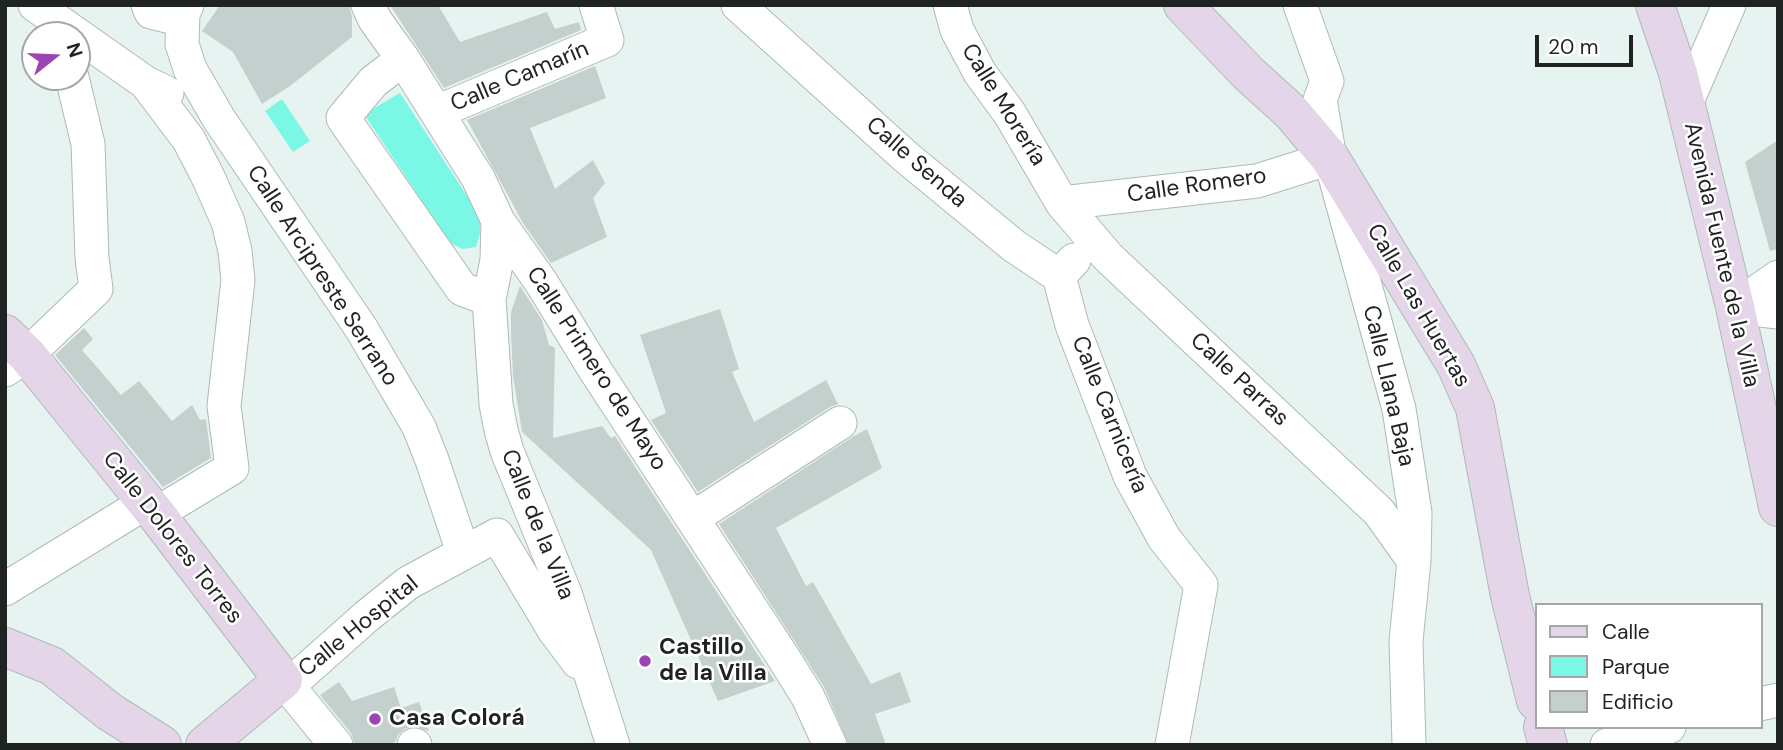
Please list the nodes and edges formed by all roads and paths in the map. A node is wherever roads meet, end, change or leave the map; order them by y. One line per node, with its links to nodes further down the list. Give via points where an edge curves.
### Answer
1 (148, 5): 2 (street, via 151,12 171,17)
2 (176, 5)
3 (187, 5): 18 (street, Calle Arcipreste Serrano, via 181,44)
4 (368, 5): 13 (street, Calle de la Villa)
5 (596, 5): 17 (street, Calle Camarín, via 607,40)
6 (738, 5): 23 (street, Calle Senda, via 906,157 1014,246)
7 (950, 5): 20 (street, Calle Morería, via 957,30 980,73 1010,114)
8 (1183, 5): 19 (street, via 1292,113)
9 (1300, 5): 19 (street, Calle Las Huertas, via 1327,81 1321,100)
10 (1655, 5): 16 (street, Avenida Fuente de la Villa)
11 (1729, 5): 16 (street)
12 (91, 47): 14 (street)
13 (403, 60): 17 (street, Calle de la Villa); 25 (street, via 373,82 343,118 462,289)
14 (146, 83): 18 (street); 32 (street, via 189,140 209,179 228,222 238,280 224,406 232,468)
15 (75, 91): 29 (street, via 88,144 96,289)
16 (1685, 106): 26 (street, Avenida Fuente de la Villa)
17 (437, 112): 21 (street, Calle de la Villa, via 478,178)
18 (219, 119): 34 (street, Calle Arcipreste Serrano, via 361,328 419,428)
19 (1330, 158): 20 (street, Calle Romero, via 1257,181); 35 (street, Calle Llana Baja, via 1398,409 1415,513); 40 (street, Calle Las Huertas, via 1456,365 1475,408 1510,596)
20 (1062, 203): 22 (street, Calle Parras)
21 (498, 221): 25 (street, Calle de la Villa); 33 (street, Calle Primero de Mayo)
22 (1108, 257): 23 (street, via 1072,260); 35 (street, Calle Parras, via 1378,512)
23 (1059, 275): 42 (street, Calle Carnicería, via 1072,325 1130,475 1164,538 1201,585)
24 (1778, 277): 26 (street)
25 (489, 299): 39 (street, Calle de la Villa, via 500,430 565,593)
26 (1735, 307): 27 (street); 31 (street, Avenida Fuente de la Villa)
27 (1778, 313)
28 (5, 322): 29 (street)
29 (12, 353): 32 (street, Calle Dolores Torres)
30 (840, 423): 33 (street)
31 (1778, 507)
32 (151, 508): 36 (street); 38 (street, Calle Dolores Torres)
33 (693, 518): 47 (street, Calle Primero de Mayo, via 808,696)
34 (463, 552): 38 (street, Calle Hospital, via 397,591); 39 (street, Calle Hospital, via 497,535 554,630)
35 (1414, 561): 48 (street, Calle Llana Baja, via 1406,641)
36 (5, 589)
37 (5, 647): 43 (street, via 52,666 110,712)
38 (285, 683): 44 (street); 45 (street, Calle Dolores Torres)
39 (594, 684): 46 (street, Calle de la Villa)
40 (1534, 693)
41 (1661, 729): 49 (street)
42 (1173, 744)
43 (162, 745)
44 (205, 745)
45 (336, 745)
46 (613, 745)
47 (830, 745)
48 (1409, 745)
49 (1607, 745)

